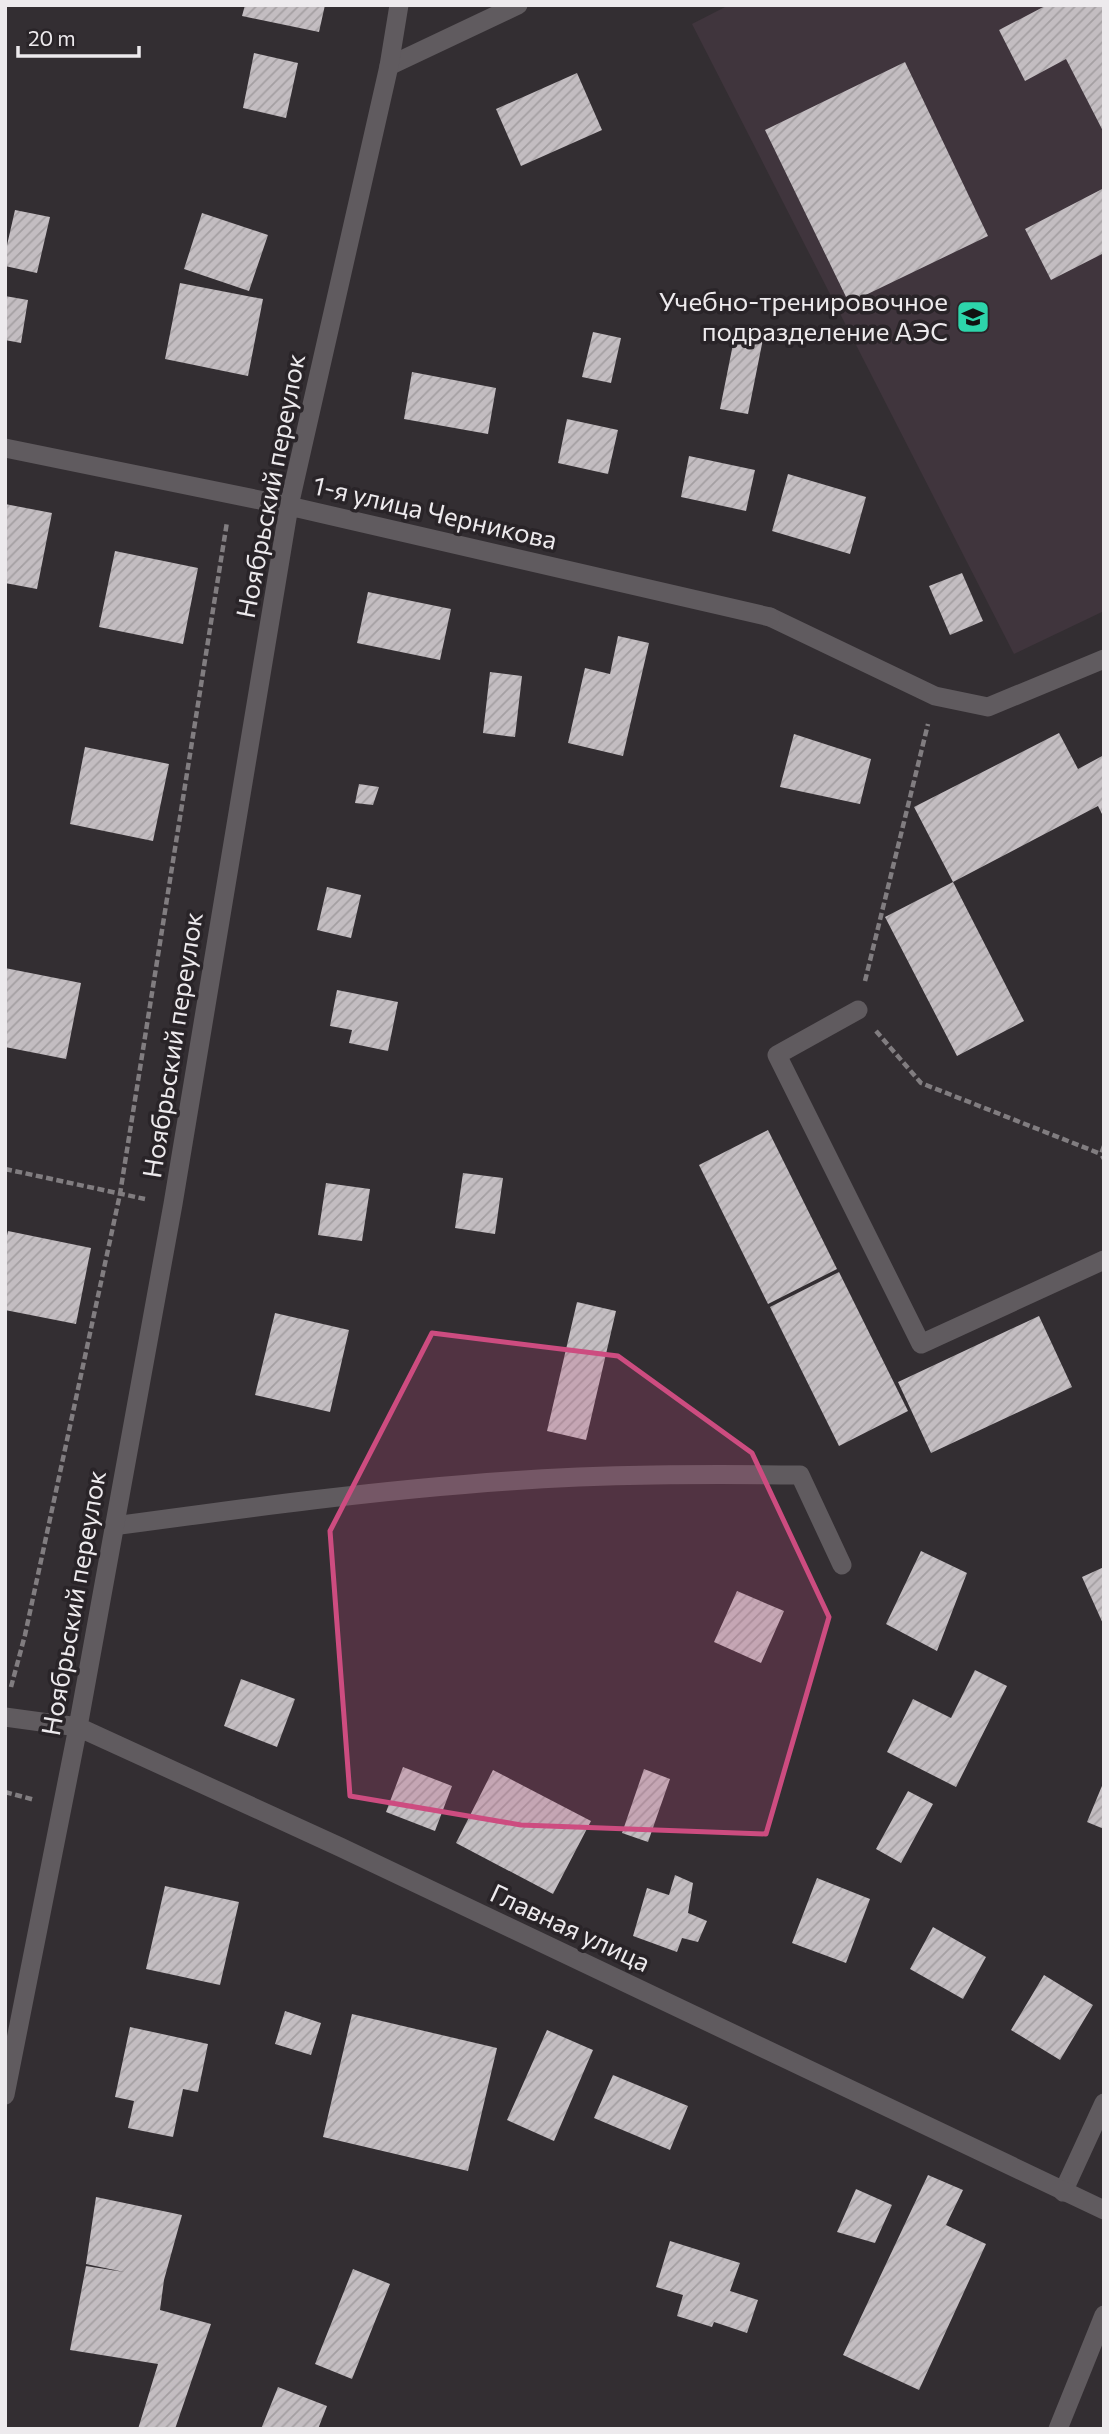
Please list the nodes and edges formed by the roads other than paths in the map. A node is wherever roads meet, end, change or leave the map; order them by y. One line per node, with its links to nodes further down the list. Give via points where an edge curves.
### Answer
1 (399, 5): 3 (street, Ноябрьский переулок)
2 (518, 5): 3 (street)
3 (389, 66): 5 (street, Ноябрьский переулок)
4 (5, 447): 5 (street, 1-я улица Черникова)
5 (289, 506): 6 (street, 1-я улица Черникова, via 770,617 935,696 988,706); 9 (street, Ноябрьский переулок, via 173,1204)
6 (1104, 659)
7 (858, 1010): 8 (street, via 777,1055 921,1344)
8 (1104, 1260)
9 (114, 1526): 10 (street, via 346,1495 510,1480 800,1475); 12 (street, Ноябрьский переулок)
10 (842, 1565)
11 (5, 1717): 12 (street, Главная улица)
12 (78, 1727): 13 (street, Ноябрьский переулок); 15 (street, Главная улица)
13 (5, 2095)
14 (1104, 2103): 15 (street)
15 (1063, 2192): 16 (street, Главная улица)
16 (1104, 2210)
17 (1104, 2315): 18 (street)
18 (1058, 2429)

